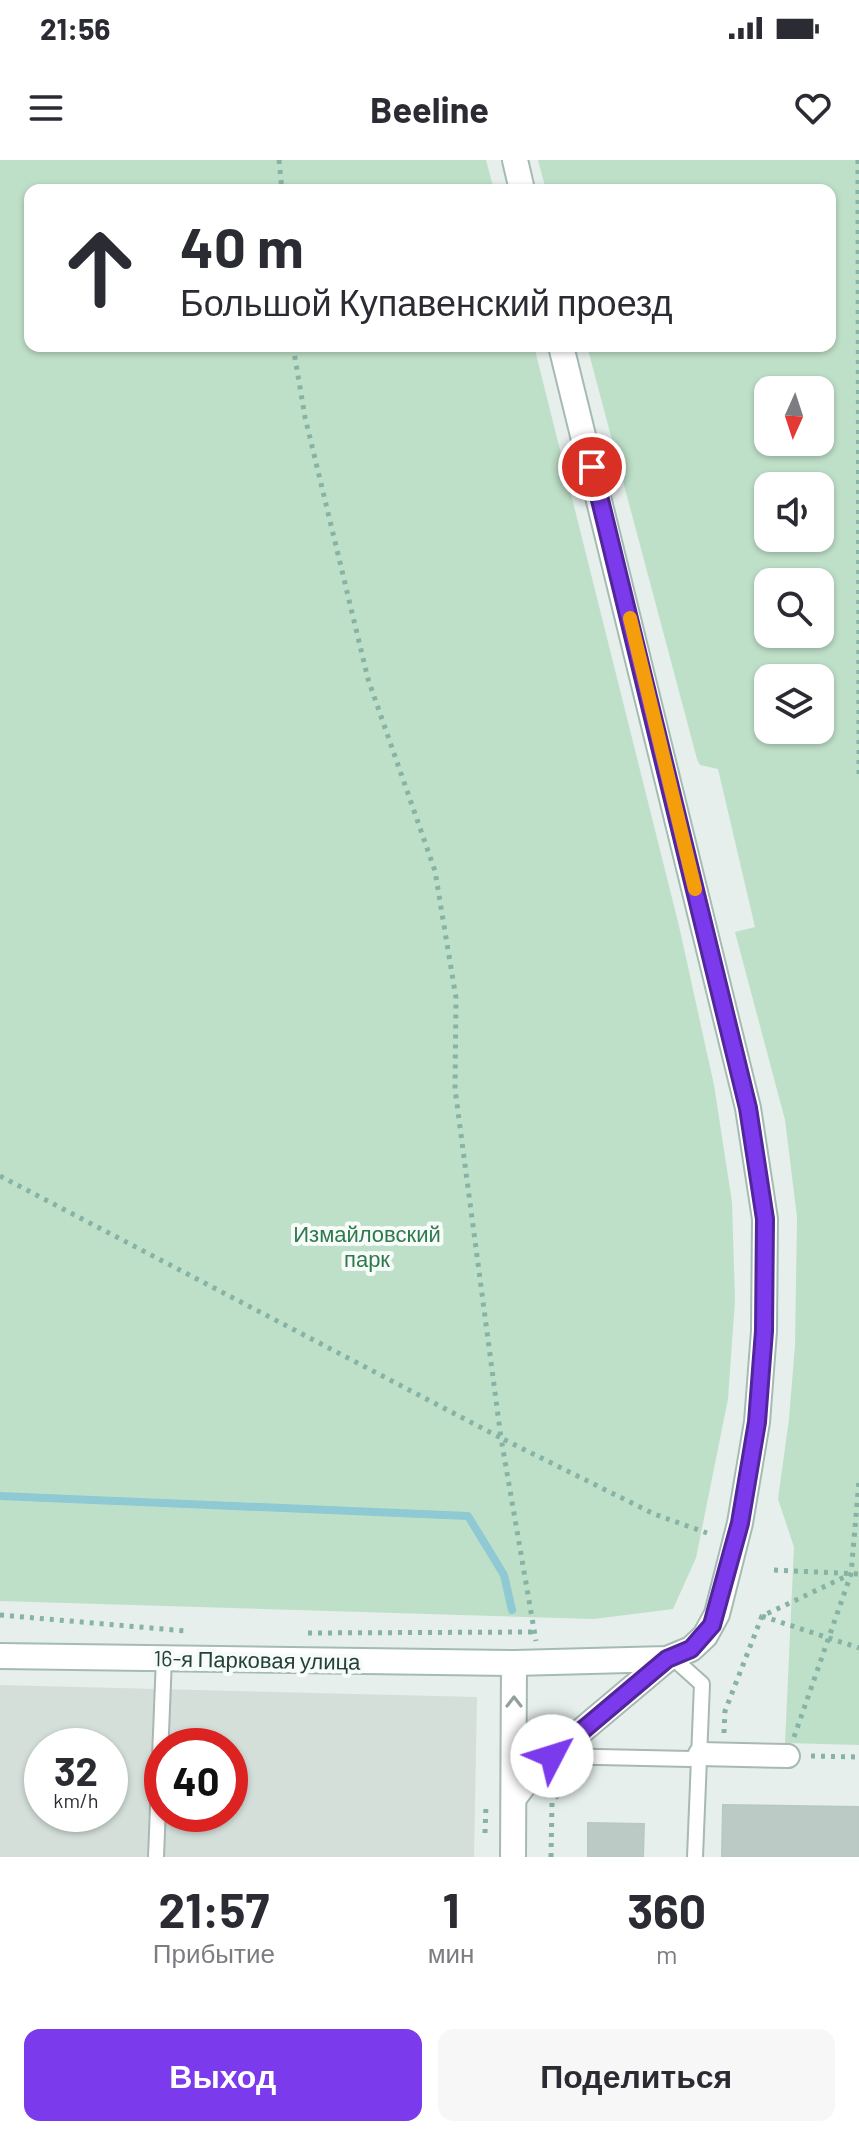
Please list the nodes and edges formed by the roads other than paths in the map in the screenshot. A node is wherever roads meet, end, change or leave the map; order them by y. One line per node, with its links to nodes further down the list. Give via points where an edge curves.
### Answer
1 (515, 160): 2 (main road)
2 (521, 184)
3 (562, 352): 6 (main road, via 748,1108 765,1219 757,1422 740,1523 712,1625 691,1649)
4 (0, 1656): 5 (main road, 16-я Парковая улица)
5 (164, 1658): 7 (main road, 16-я Парковая улица); 12 (lane)
6 (670, 1658): 7 (main road, 16-я Парковая улица); 8 (lane, via 702,1684); 9 (main road)
7 (526, 1663): 11 (main road, one-way to 7)
8 (700, 1754): 9 (lane, via 690,1759); 10 (street); 14 (lane)
9 (552, 1756): 11 (main road)
10 (788, 1756)
11 (514, 1798): 13 (main road)
12 (156, 1857)
13 (513, 1857)
14 (695, 1857)

